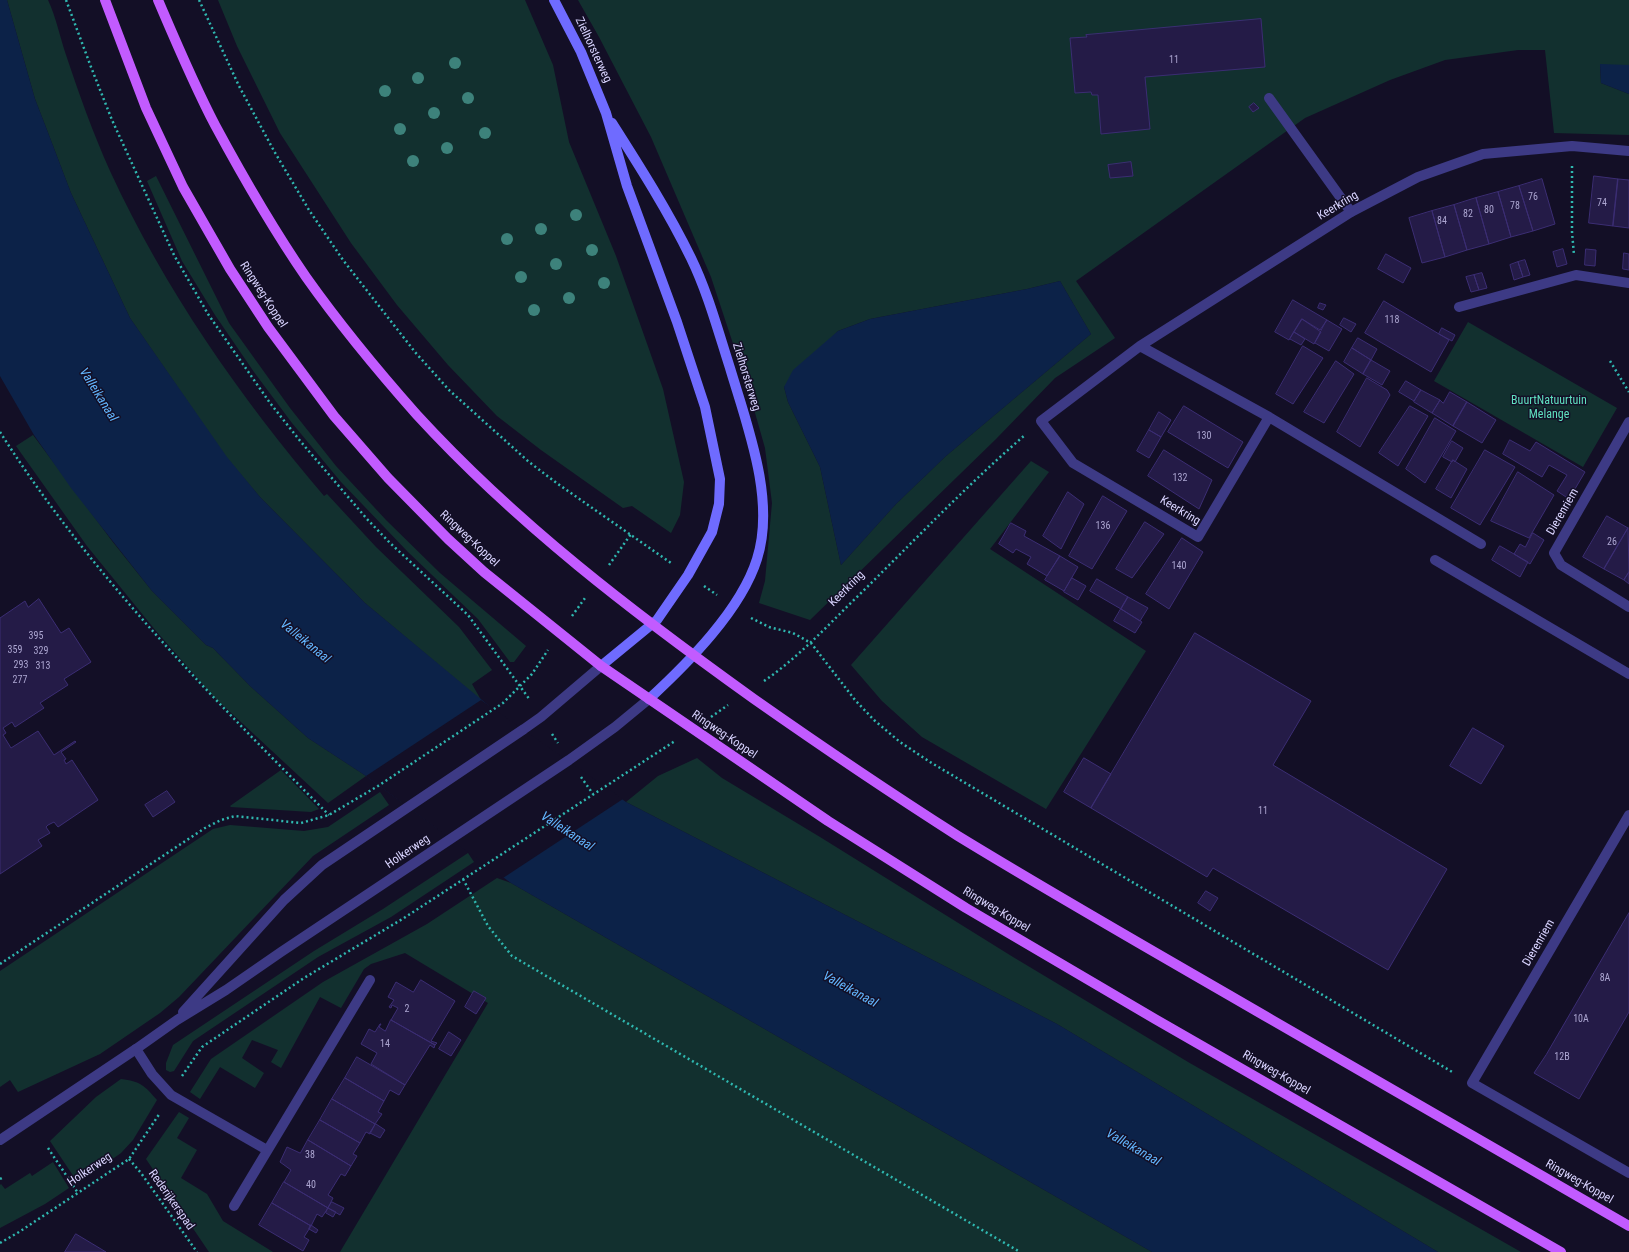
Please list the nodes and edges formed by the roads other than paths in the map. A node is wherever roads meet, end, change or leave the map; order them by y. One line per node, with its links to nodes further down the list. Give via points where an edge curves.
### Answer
1 (105, 0): 18 (main road, Ringweg-Koppel, via 146,108 183,187 230,269 268,327 334,416 388,478 448,539 484,572)
2 (158, 0): 16 (main road, Ringweg-Koppel, via 213,122 256,196 306,276 365,353 418,415 530,525 596,582)
3 (554, 0): 5 (main road, Zielhorsterweg, via 581,52)
4 (1269, 98): 7 (street)
5 (606, 113): 16 (main road, Zielhorsterweg, via 627,186 705,407 720,489 716,520 707,543 662,614); 17 (main road, Zielhorsterweg, via 647,178 692,260 704,288 746,421 759,478 763,506 762,529 759,552 752,573 733,606)
6 (1629, 151): 7 (street, Keerkring, via 1572,146 1483,154 1418,177)
7 (1351, 212): 10 (street, Keerkring)
8 (1629, 283): 9 (street, via 1576,276)
9 (1459, 307)
10 (1140, 346): 11 (street); 11 (street, Keerkring, via 1041,421 1073,462 1198,537)
11 (1269, 417): 13 (street)
12 (1629, 422): 15 (street, Dierenriem, via 1554,553 1561,566)
13 (1481, 544)
14 (1435, 560): 19 (street)
15 (1629, 607)
16 (652, 624): 17 (main road, Ringweg-Koppel); 18 (main road, Zielhorsterweg)
17 (694, 656): 20 (main road, Zielhorsterweg); 29 (main road, Ringweg-Koppel, via 865,776 1045,889)
18 (601, 666): 20 (main road, Ringweg-Koppel); 23 (street, Holkerweg, via 524,729 322,865 232,957)
19 (1629, 674)
20 (649, 699): 23 (street, Holkerweg, via 569,760 226,990); 30 (main road, Ringweg-Koppel, via 828,821 966,908)
21 (1629, 815): 27 (street, Dierenriem, via 1472,1083)
22 (370, 980): 26 (street)
23 (177, 1020): 24 (street, Holkerweg)
24 (136, 1049): 25 (street, Holkerweg); 26 (street, via 152,1074 171,1095)
25 (0, 1140)
26 (267, 1150): 28 (street)
27 (1629, 1174)
28 (234, 1206)
29 (1629, 1226)
30 (1561, 1252)

